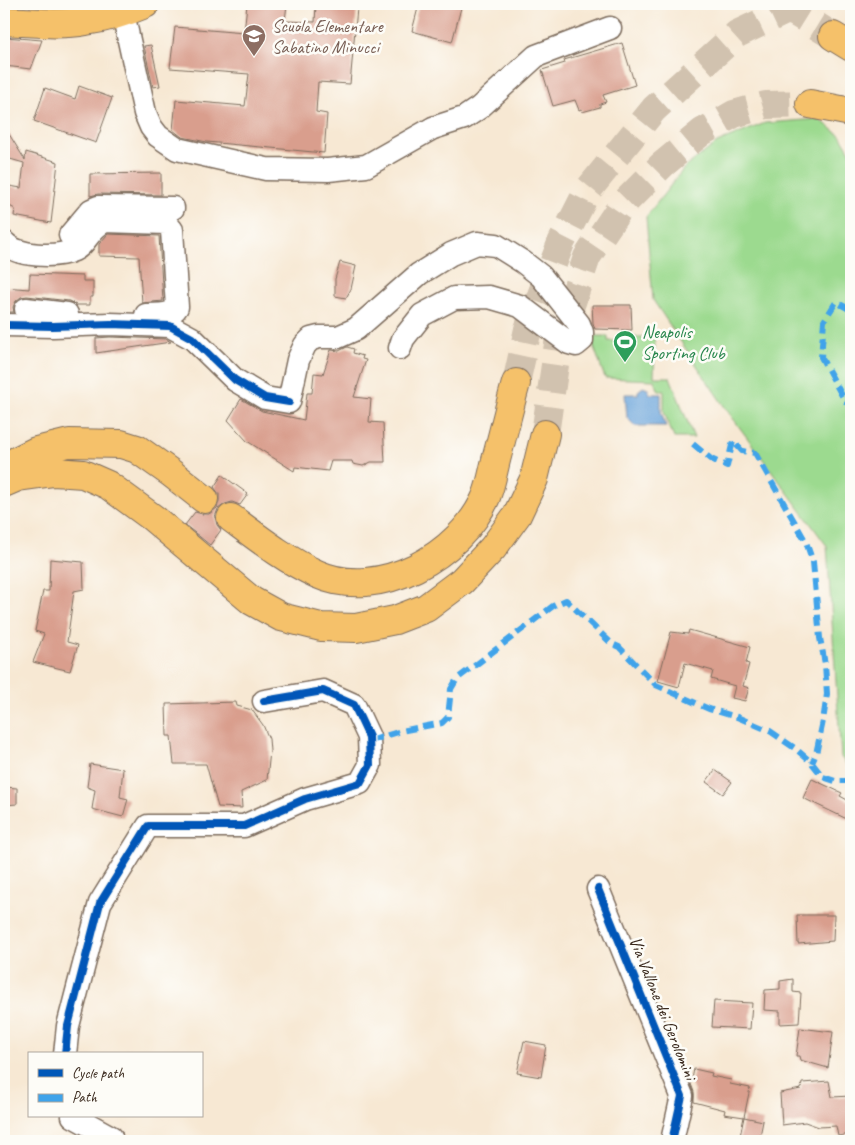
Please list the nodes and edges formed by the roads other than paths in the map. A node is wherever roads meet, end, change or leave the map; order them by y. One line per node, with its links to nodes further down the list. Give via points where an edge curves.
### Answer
1 (134, 8): 2 (main road, via 84,21); 3 (street, via 145,113 158,136 177,149 266,169 328,170 366,166 433,128 464,118 536,56)
2 (4, 21)
3 (610, 28)
4 (173, 208): 5 (street, via 98,207 91,210 70,236 51,244 34,245)
5 (4, 234)
6 (4, 242): 7 (street, via 17,252 56,254 74,250 95,226 105,221 166,223 172,230 177,307 169,314 88,316)
7 (26, 309)
8 (4, 325): 9 (street, via 170,326 192,338 235,380 265,398 289,402 298,360 311,339 338,337 356,329 419,274 451,254 477,243 496,245 541,276 582,332 582,340 576,345 520,306 489,297 454,298 422,316 403,339)
9 (400, 348)
10 (516, 383): 15 (main road, via 487,495 477,515 463,534 443,552 419,566 393,577 367,582 343,581 317,574 269,546)
11 (545, 434): 13 (main road, via 534,478 517,515 493,548 462,581 426,608 395,620 356,628 321,627 281,617 252,601 153,518 100,481 83,474 54,472 18,477)
12 (4, 467): 14 (main road, via 36,451 69,443 121,444 137,449)
13 (4, 483)
14 (204, 499)
15 (231, 518)
16 (264, 701): 18 (street, via 322,692 354,705 369,736 370,765 360,783 305,799 244,826 148,826 100,903 68,1026)
17 (598, 889): 21 (street, Via Vallone dei Gerolomini, via 682,1096)
18 (65, 1052)
19 (76, 1118): 20 (street)
20 (111, 1141)
21 (672, 1141)

